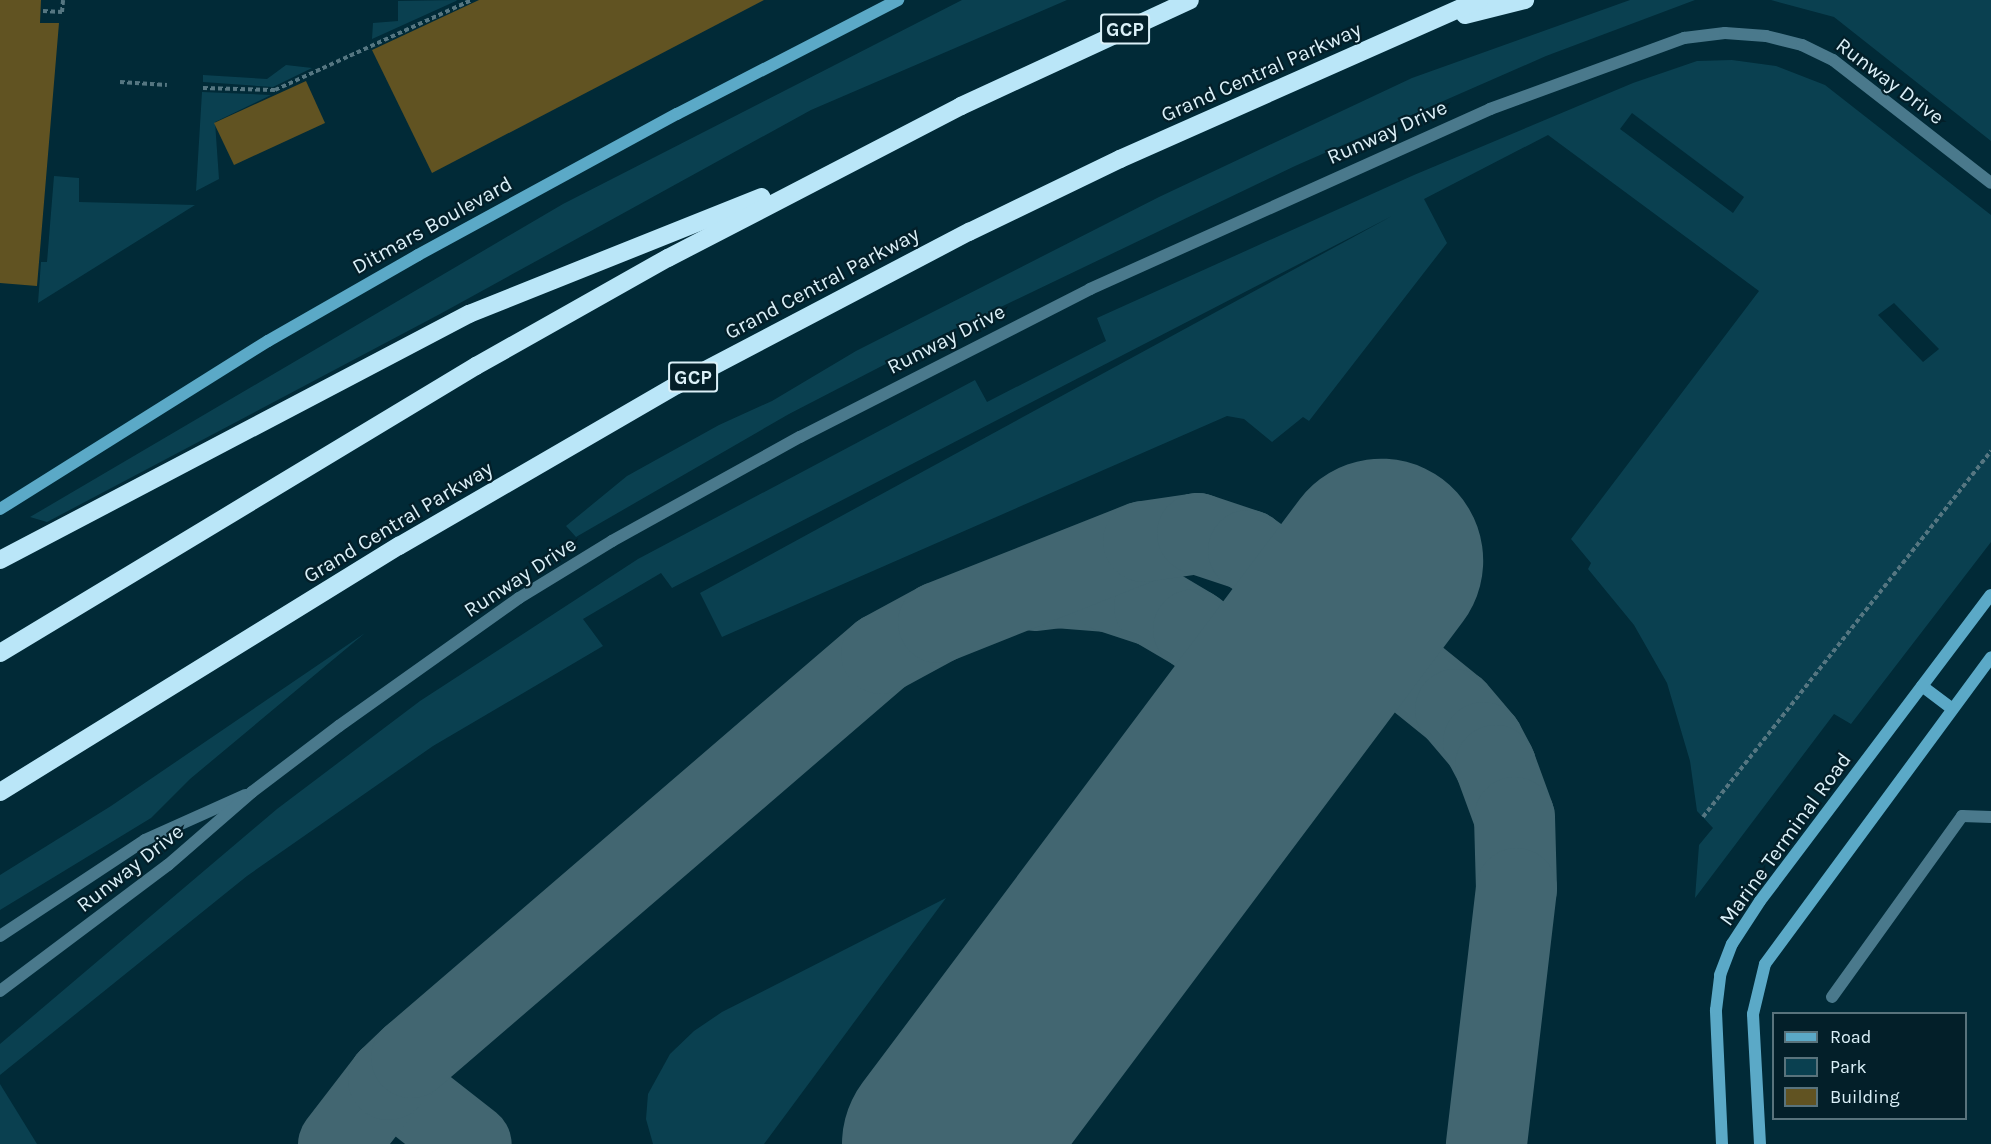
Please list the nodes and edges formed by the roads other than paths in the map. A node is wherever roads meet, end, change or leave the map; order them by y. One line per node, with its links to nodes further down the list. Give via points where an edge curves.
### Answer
1 (898, 0): 8 (street, Ditmars Boulevard, via 574,169 381,276)
2 (1190, 0): 6 (highway, GCP)
3 (1479, 0): 5 (highway, Grand Central Parkway / GCP)
4 (1525, 0): 5 (highway)
5 (1420, 26): 15 (highway, Grand Central Parkway / GCP, via 1120,159 969,232 687,380 399,546)
6 (863, 156): 9 (highway, via 469,314); 11 (highway, GCP, via 677,253 476,366)
7 (1991, 183): 16 (street, Runway Drive, via 1816,50 1766,36 1725,33 1643,51 1490,109 1191,242 800,437 519,598)
8 (0, 509)
9 (0, 560)
10 (1991, 595): 13 (street, Marine Terminal Road)
11 (0, 653)
12 (1991, 657): 14 (street)
13 (1923, 686): 14 (street); 21 (street, Marine Terminal Road, via 1760,901 1726,958 1716,1010)
14 (1952, 709): 22 (street, via 1765,964 1753,1014)
15 (0, 792)
16 (252, 792): 18 (street, via 145,840); 19 (street, Runway Drive, via 168,865)
17 (1991, 817): 20 (street, via 1962,816)
18 (0, 936)
19 (0, 991)
20 (1832, 997)
21 (1722, 1144)
22 (1760, 1144)

